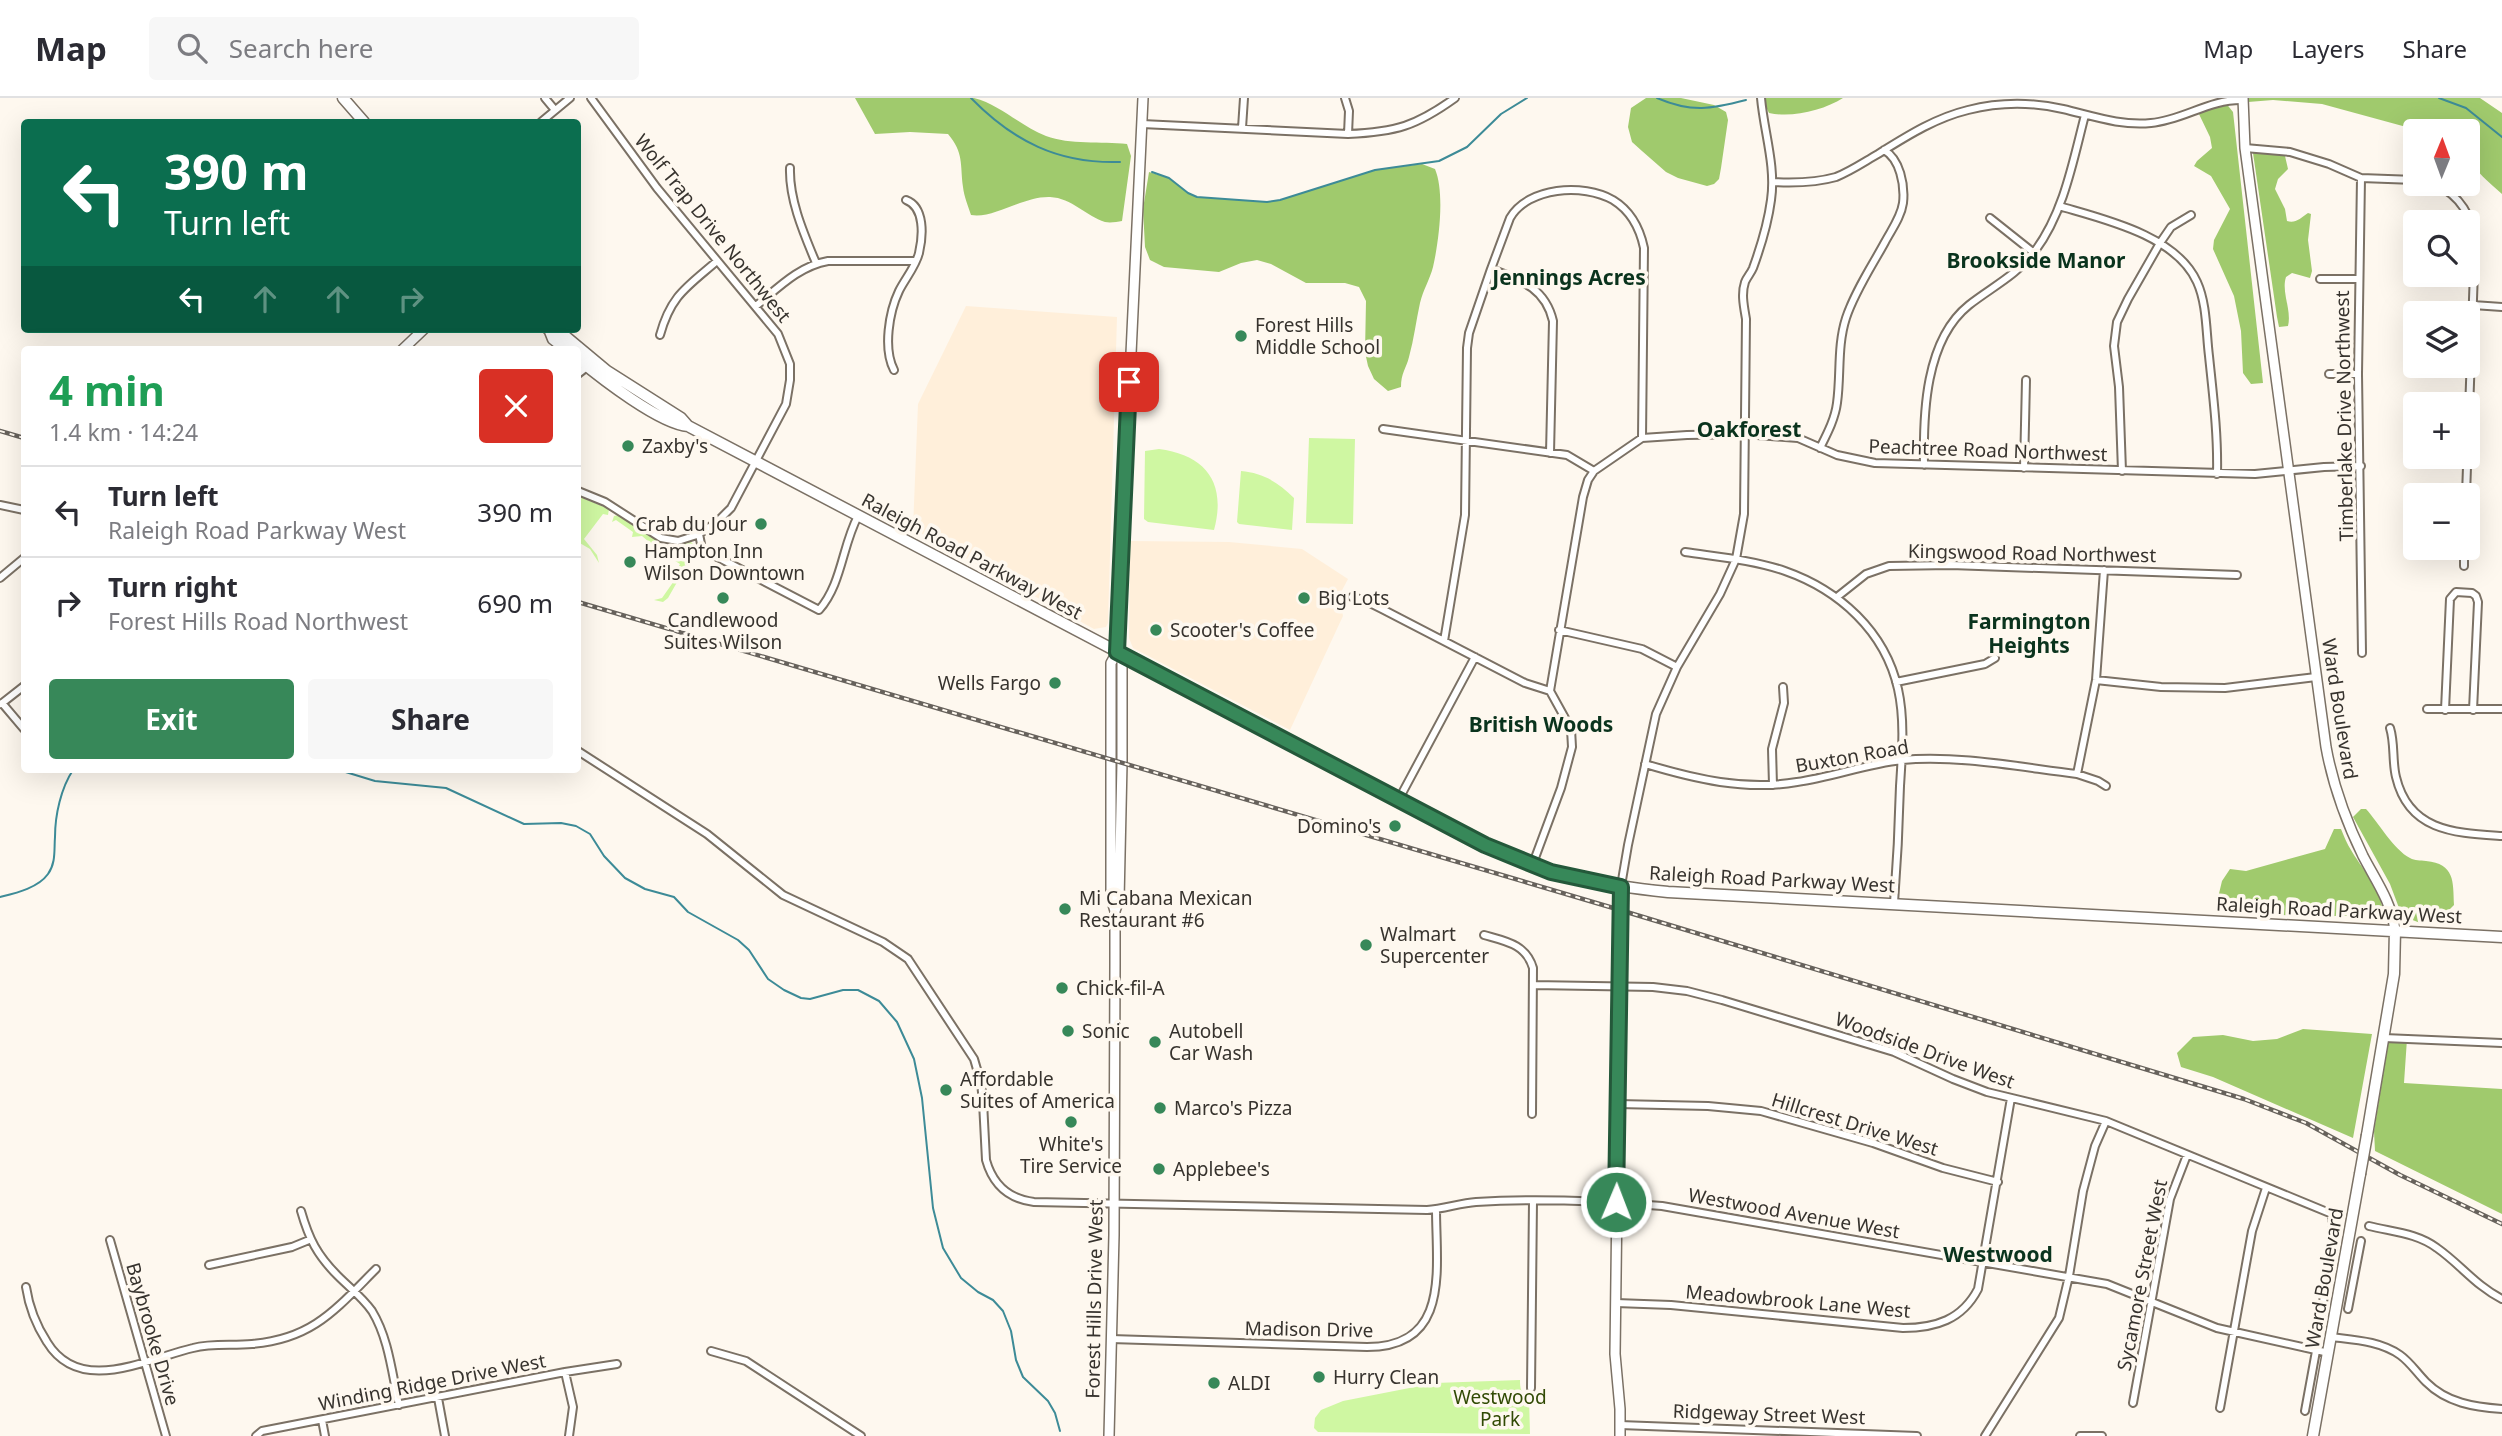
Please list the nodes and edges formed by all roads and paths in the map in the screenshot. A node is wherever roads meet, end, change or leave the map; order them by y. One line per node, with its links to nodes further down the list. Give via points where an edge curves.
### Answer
1 (343, 98): 14 (main road)
2 (545, 98): 12 (street)
3 (570, 98): 12 (street)
4 (591, 98): 32 (street, Wolf Trap Drive Northwest)
5 (1143, 98): 16 (main road, Forest Hills Drive West)
6 (1244, 98): 17 (street)
7 (1345, 98): 18 (street)
8 (1455, 98): 11 (street)
9 (1761, 98): 24 (street)
10 (2243, 99): 13 (street, via 2220,100 2151,124); 19 (main road, Ward Boulevard)
11 (1444, 101): 18 (street, via 1419,122 1399,129)
12 (555, 110): 15 (street)
13 (2085, 115): 20 (street, via 2039,105 1982,107 1939,119); 27 (street)
14 (361, 119)
15 (544, 119)
16 (1142, 124): 17 (street); 91 (main road, Forest Hills Drive West)
17 (1242, 128): 18 (street)
18 (1349, 134)
19 (2245, 148): 22 (street, via 2290,152); 71 (main road, Ward Boulevard)
20 (1884, 150): 24 (street, via 1838,176 1807,183); 63 (street, via 1892,155 1901,178 1903,203 1846,320 1837,405)
21 (790, 168): 34 (street, via 796,208)
22 (2361, 178): 23 (street); 37 (street, Timberlake Drive Northwest)
23 (2403, 180)
24 (1773, 182): 60 (street, via 1764,236 1745,281)
25 (2454, 196): 38 (street, via 2470,218 2475,243)
26 (906, 200): 33 (street, via 920,214)
27 (2059, 206): 30 (street, via 2117,223); 31 (street)
28 (2191, 215): 30 (street, via 2171,227)
29 (1990, 218): 31 (street)
30 (2160, 243): 70 (street, via 2119,316 2115,335); 72 (street, via 2193,275 2202,298 2217,421)
31 (2034, 253): 66 (street, via 2010,278 1955,319 1932,369 1926,396)
32 (717, 261): 40 (street, Wolf Trap Drive Northwest); 45 (street, via 674,300)
33 (915, 261): 34 (street); 52 (street, via 891,315 888,359)
34 (816, 263): 40 (street)
35 (1491, 268): 61 (street, via 1512,215 1531,198 1561,191 1592,193 1612,199 1627,212 1639,229 1644,248); 62 (street, via 1469,333); 64 (street, via 1531,285 1550,309)
36 (2320, 279): 37 (street)
37 (2358, 279): 55 (street, Timberlake Drive Northwest)
38 (2473, 301)
39 (2480, 305): 41 (street)
40 (756, 306): 65 (street, Wolf Trap Drive Northwest, via 782,341 790,380 786,404)
41 (2502, 307)
42 (420, 333): 46 (main road)
43 (550, 333): 47 (main road)
44 (561, 333): 48 (main road, Raleigh Road Parkway West)
45 (660, 335)
46 (406, 346)
47 (561, 346)
48 (577, 346)
49 (581, 349): 58 (main road, Raleigh Road Parkway West)
50 (581, 362): 51 (main road, Raleigh Road Parkway West)
51 (587, 367): 53 (street); 58 (main road, Raleigh Road Parkway West, via 665,419)
52 (894, 370)
53 (581, 372)
54 (2329, 374): 55 (street)
55 (2358, 374): 67 (street, Timberlake Drive Northwest)
56 (2470, 378): 73 (street)
57 (2026, 380): 68 (street)
58 (688, 426): 65 (main road, Raleigh Road Parkway West)
59 (1383, 429): 62 (street)
60 (1744, 435): 61 (street, Peachtree Road Northwest); 63 (street, Peachtree Road Northwest, via 1798,438); 80 (street, via 1744,514)
61 (1642, 438): 69 (street)
62 (1465, 442): 64 (street); 90 (street, via 1465,515)
63 (1820, 448): 66 (street, Peachtree Road Northwest, via 1857,461)
64 (1550, 453): 69 (street, via 1574,458)
65 (755, 462): 77 (main road, Raleigh Road Parkway West); 78 (street, Wolf Trap Drive Northwest, via 731,508)
66 (1924, 465): 68 (street, Peachtree Road Northwest)
67 (2361, 466): 71 (street, Peachtree Road Northwest); 92 (street, Timberlake Drive Northwest)
68 (2024, 468): 70 (street, Peachtree Road Northwest)
69 (1594, 471): 89 (street, via 1583,497)
70 (2122, 471): 72 (street, Peachtree Road Northwest)
71 (2288, 472): 72 (street, Peachtree Road Northwest); 96 (main road, Ward Boulevard)
72 (2217, 474)
73 (2466, 483)
74 (581, 492): 78 (street, via 661,538 678,541)
75 (0, 505): 76 (street)
76 (21, 509)
77 (858, 516): 78 (street, via 838,575 819,610 702,549); 91 (main road, Raleigh Road Parkway West)
78 (699, 534)
79 (1685, 552): 80 (street)
80 (1736, 559): 88 (street, via 1786,572); 95 (street)
81 (21, 560): 86 (street)
82 (2464, 560): 83 (street)
83 (2464, 566)
84 (2104, 570): 85 (street, Kingswood Road Northwest); 88 (street, Kingswood Road Northwest, via 1889,566 1866,574); 97 (street)
85 (2236, 575)
86 (0, 578)
87 (1352, 597): 90 (street)
88 (1837, 597): 98 (street, via 1871,631)
89 (1559, 630): 95 (street, via 1642,649); 101 (street)
90 (1444, 641): 93 (street)
91 (1117, 652): 115 (main road, Raleigh Road Parkway West); 136 (main road, Forest Hills Drive West, via 1111,663 1110,735)
92 (2362, 653)
93 (1475, 657): 101 (street); 115 (street)
94 (1995, 658): 98 (street)
95 (1677, 667): 111 (street, via 1657,715)
96 (2316, 677): 97 (street, via 2225,688); 120 (main road, Ward Boulevard, via 2335,790 2388,902)
97 (2095, 680): 112 (street)
98 (1896, 682): 110 (street)
99 (1783, 687): 113 (street, via 1784,703 1772,749)
100 (21, 688): 102 (street)
101 (1550, 691): 117 (street, via 1570,729 1572,747)
102 (1, 704): 107 (street)
103 (2427, 709): 105 (street)
104 (2502, 709): 106 (street)
105 (2445, 710): 106 (street); 106 (street, via 2449,599 2456,592 2472,593 2478,602)
106 (2473, 710)
107 (21, 726)
108 (2390, 728): 116 (street, via 2396,779 2419,816 2456,833)
109 (581, 753): 136 (street, Westwood Avenue West, via 707,834 783,895 908,959 974,1059 984,1102 986,1160 999,1186 1027,1201)
110 (1901, 760): 112 (street, Buxton Road, via 1961,761); 113 (street, Buxton Road); 119 (street)
111 (1645, 765): 113 (street, Buxton Road, via 1717,782); 118 (street)
112 (2077, 774): 114 (street, Buxton Road)
113 (1773, 785)
114 (2106, 786)
115 (1399, 799): 117 (main road, Raleigh Road Parkway West)
116 (2502, 836)
117 (1532, 866): 118 (main road, Raleigh Road Parkway West)
118 (1621, 887): 119 (main road, Raleigh Road Parkway West); 124 (main road)
119 (1894, 903): 120 (main road, Raleigh Road Parkway West)
120 (2395, 930): 122 (main road, Raleigh Road Parkway West); 125 (main road, Ward Boulevard, via 2395,974)
121 (1484, 935): 123 (street, via 1524,951 1531,961)
122 (2502, 937)
123 (1533, 985): 124 (street, Woodside Drive West); 129 (street)
124 (1618, 986): 127 (street, Woodside Drive West, via 1668,988 1722,1000 1894,1052 1953,1079); 128 (main road)
125 (2384, 1038): 126 (street); 147 (main road, Ward Boulevard, bridge)
126 (2502, 1043)
127 (2011, 1098): 130 (street, Woodside Drive West); 132 (street, Meadowbrook Lane West)
128 (1618, 1104): 132 (street, Hillcrest Drive West, via 1761,1111); 135 (main road)
129 (1532, 1114)
130 (2106, 1121): 131 (street, Woodside Drive West); 146 (street, via 2083,1191)
131 (2187, 1154): 133 (street, Woodside Drive West); 152 (street, Sycamore Street West, via 2170,1199)
132 (1998, 1181): 143 (street, Meadowbrook Lane West)
133 (2266, 1188): 155 (street, via 2252,1231); 159 (street, Woodside Drive West, via 2332,1214 2333,1248)
134 (1533, 1201): 135 (street, Westwood Avenue West); 137 (street, Westwood Avenue West, via 1476,1202); 164 (street)
135 (1616, 1202): 143 (street, Westwood Avenue West); 153 (main road)
136 (1114, 1204): 137 (street, Westwood Avenue West); 157 (main road, Forest Hills Drive West)
137 (1436, 1209): 157 (street, Madison Drive, via 1433,1305 1420,1329 1398,1344 1367,1347)
138 (301, 1211): 141 (street)
139 (2369, 1226): 151 (street, via 2429,1242 2479,1286)
140 (110, 1240): 161 (street, Baybrooke Drive)
141 (309, 1240): 144 (street); 150 (street)
142 (2361, 1241): 148 (street)
143 (1984, 1262): 146 (street, Westwood Avenue West); 153 (street, Meadowbrook Lane West, via 1973,1298 1946,1321 1926,1328)
144 (209, 1265)
145 (376, 1269): 150 (street)
146 (2069, 1276): 152 (street, Westwood Avenue West); 182 (street, via 2052,1331)
147 (2341, 1282): 148 (street); 156 (main road, Ward Boulevard)
148 (2353, 1284): 154 (street)
149 (26, 1287): 161 (street, via 29,1305 55,1356 95,1372)
150 (355, 1290): 161 (street, via 324,1321 297,1334 253,1344 200,1346); 167 (street, via 382,1329)
151 (2502, 1299)
152 (2151, 1301): 155 (street, Westwood Avenue West); 166 (street, Sycamore Street West)
153 (1616, 1303): 172 (main road)
154 (2348, 1309)
155 (2233, 1332): 159 (street, Westwood Avenue West); 168 (street)
156 (2331, 1336): 160 (main road, Ward Boulevard); 169 (street, via 2382,1345 2453,1400)
157 (1111, 1339): 179 (main road, Forest Hills Drive West)
158 (711, 1350): 178 (street, via 746,1361)
159 (2315, 1350): 160 (street, Westwood Avenue West); 170 (street)
160 (2329, 1353): 185 (main road, Ward Boulevard)
161 (145, 1362): 173 (street, Baybrooke Drive)
162 (617, 1364): 163 (street, Winding Ridge Drive West)
163 (565, 1372): 165 (street, Winding Ridge Drive West); 177 (street, via 573,1407)
164 (1531, 1388)
165 (438, 1398): 167 (street, Winding Ridge Drive West); 176 (street)
166 (2133, 1404)
167 (399, 1405): 171 (street, Winding Ridge Drive West)
168 (2220, 1408)
169 (2502, 1409)
170 (2305, 1411)
171 (322, 1420): 174 (street, Winding Ridge Drive West); 175 (street)
172 (1620, 1425): 180 (main road); 181 (street, Ridgeway Street West)
173 (166, 1436)
174 (256, 1436)
175 (325, 1436)
176 (445, 1436)
177 (569, 1436)
178 (862, 1436)
179 (1110, 1436)
180 (1620, 1436)
181 (1917, 1436)
182 (1985, 1436)
183 (2080, 1436): 184 (street)
184 (2102, 1436)
185 (2313, 1436)

